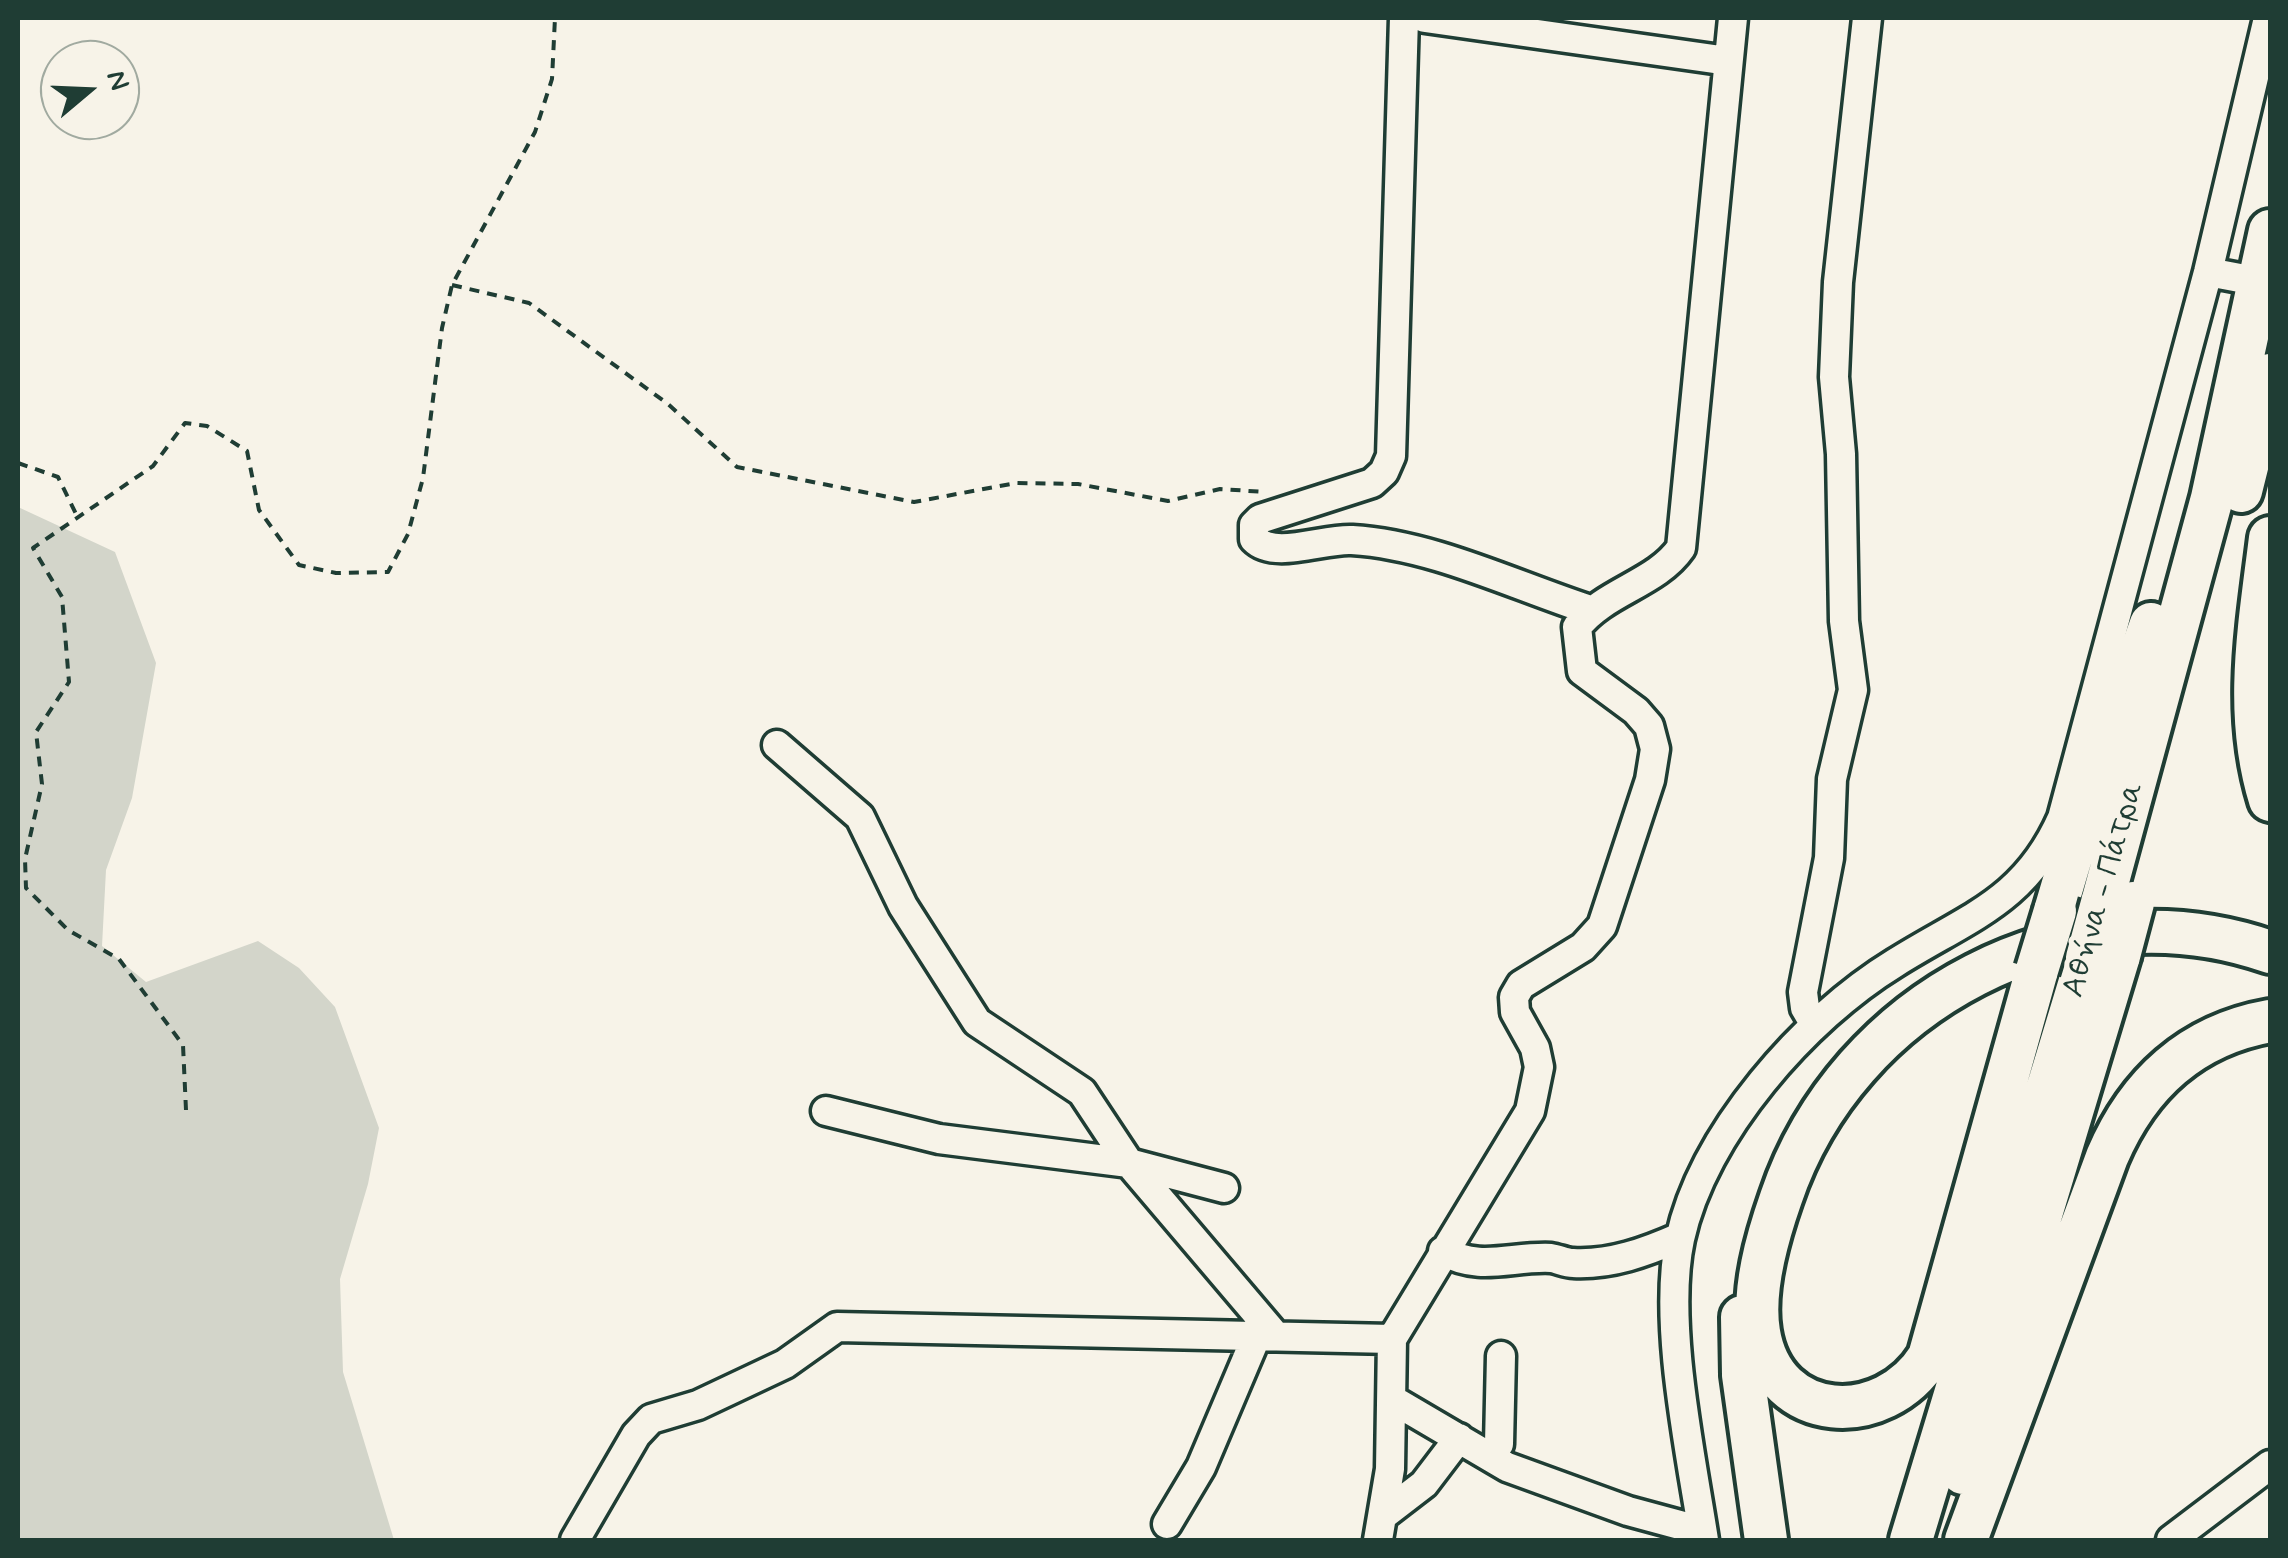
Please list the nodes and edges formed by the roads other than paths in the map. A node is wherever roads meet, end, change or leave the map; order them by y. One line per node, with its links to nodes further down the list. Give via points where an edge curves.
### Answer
1 (1404, 18): 13 (street, via 1392,456 1372,483 1260,520 1254,539 1272,548 1340,539 1376,543 1458,563)
2 (1425, 18): 6 (street)
3 (1734, 18): 6 (street)
4 (1866, 18): 21 (street, via 1834,378 1853,690 1832,779 1829,858 1803,992)
5 (2268, 18): 8 (street)
6 (1728, 61): 13 (street, via 1681,548 1672,562)
7 (2270, 232): 11 (highway, Αθήνα - Πάτρα)
8 (2208, 272): 9 (street); 21 (street, via 2062,818 2045,857 1998,902 1882,971)
9 (2246, 278)
10 (2270, 375): 16 (highway, Αθήνα - Πάτρα)
11 (2212, 498): 16 (highway, Αθήνα - Πάτρα); 18 (highway, bridge, via 2170,568 2086,806 2056,912 2037,970 1929,1357 1904,1389 1866,1407 1806,1398 1774,1370 1759,1332 1767,1246 1786,1184 1814,1124 1888,1032 1976,973 2054,945 2144,932)
12 (2270, 538): 15 (highway, via 2254,697)
13 (1590, 610): 26 (street, via 1578,627 1579,662 1591,680 1649,726 1655,749 1650,780 1602,926 1514,997 1535,1048 1537,1088 1530,1111)
14 (777, 746): 23 (street, via 860,817 904,906 976,1022 1082,1092)
15 (2270, 800)
16 (2117, 903): 19 (highway, Αθήνα - Πάτρα, bridge)
17 (2270, 934): 38 (highway, via 2147,914 2030,934 1925,983 1840,1061 1800,1117 1770,1179 1745,1279 1744,1375)
18 (2270, 952)
19 (2103, 957): 39 (highway, Αθήνα - Πάτρα); 40 (highway, Αθήνα - Πάτρα)
20 (2270, 1021): 41 (highway, via 2190,1050 2131,1108)
21 (1815, 1024): 25 (street, via 1722,1141)
22 (826, 1110): 23 (street, via 939,1139)
23 (1129, 1163): 24 (street); 27 (street)
24 (1224, 1188)
25 (1680, 1237): 26 (street, via 1624,1258 1570,1264 1553,1258 1476,1263); 36 (street, via 1674,1303)
26 (1443, 1251): 28 (street)
27 (1266, 1335): 28 (street); 34 (street); 37 (street, via 837,1327 785,1364 698,1405 650,1419)
28 (1392, 1339): 30 (street)
29 (1501, 1356): 32 (street, via 1499,1444)
30 (1393, 1400): 31 (street); 35 (street)
31 (1459, 1438): 32 (street); 35 (street)
32 (1486, 1455): 36 (street)
33 (2270, 1465): 42 (street)
34 (1167, 1524)
35 (1382, 1527)
36 (1703, 1536)
37 (576, 1540)
38 (1766, 1540)
39 (1911, 1540)
40 (1942, 1540)
41 (1966, 1540)
42 (2171, 1540)

